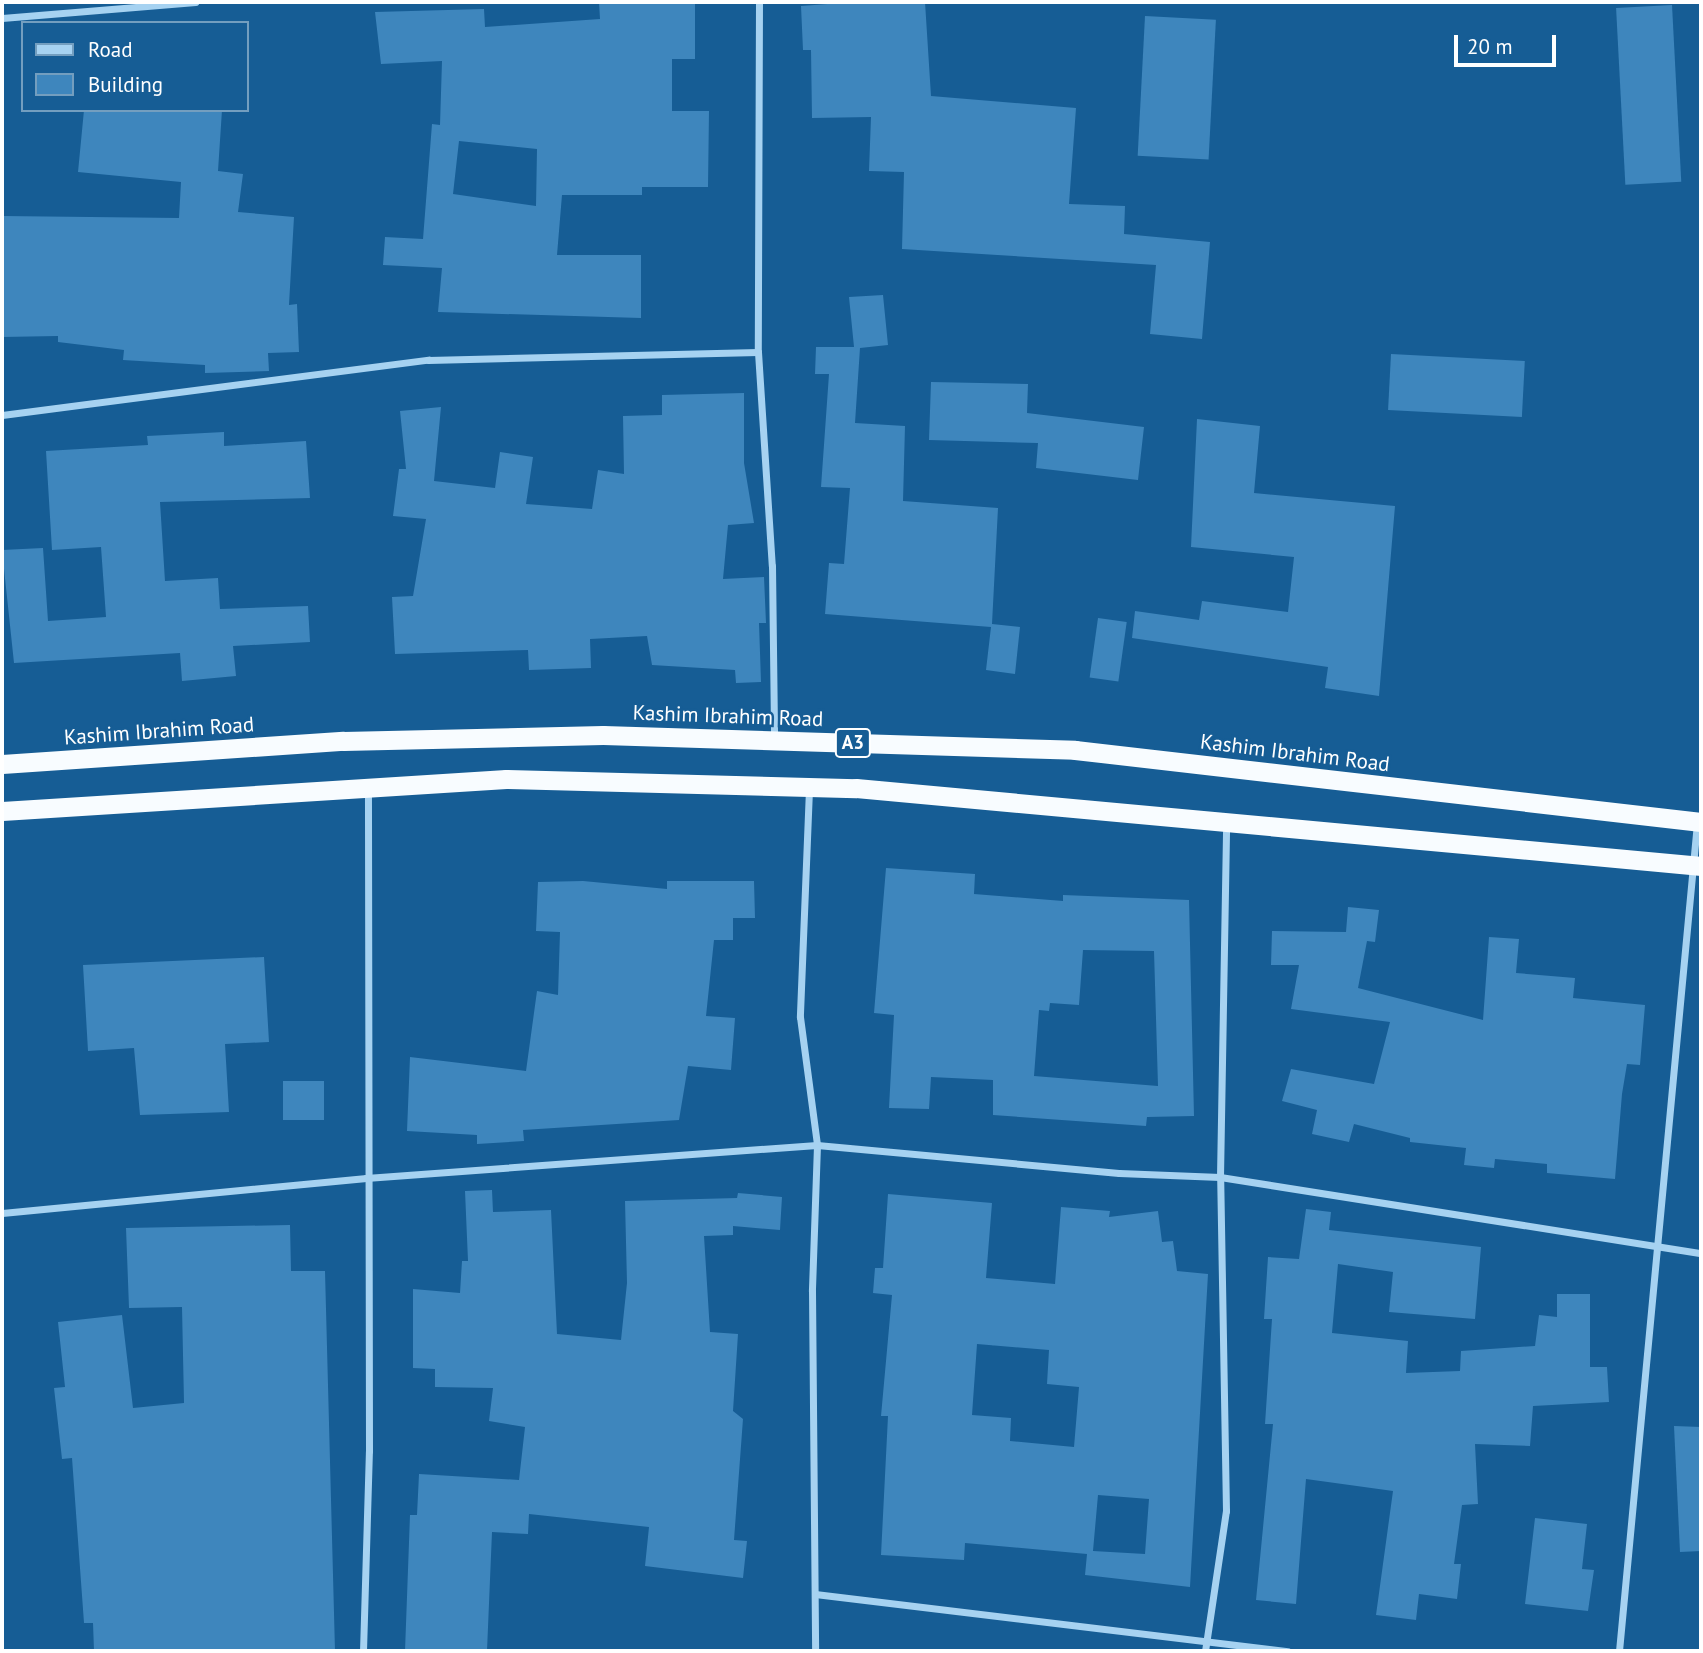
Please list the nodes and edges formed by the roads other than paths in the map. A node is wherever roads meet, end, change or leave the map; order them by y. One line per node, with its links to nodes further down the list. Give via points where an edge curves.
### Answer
1 (194, 2): 3 (street)
2 (759, 2): 4 (street)
3 (2, 18)
4 (758, 352): 5 (street, via 428,360); 6 (street, via 772,566)
5 (2, 415)
6 (774, 740): 7 (highway, Kashim Ibrahim Road / A3, via 603,735 343,741); 12 (highway, Kashim Ibrahim Road / A3, via 1075,750)
7 (2, 764)
8 (369, 784): 9 (highway, A3, via 506,779); 10 (highway, A3); 16 (street)
9 (809, 787): 11 (highway, A3); 14 (street, via 800,1017)
10 (2, 811)
11 (1226, 818): 13 (highway, A3); 15 (street)
12 (1699, 822): 13 (street)
13 (1696, 866): 18 (street)
14 (817, 1145): 15 (street, via 1119,1173); 16 (street); 20 (street, via 812,1291)
15 (1220, 1177): 18 (street); 21 (street, via 1226,1511)
16 (366, 1178): 17 (street); 22 (street, via 369,1451)
17 (2, 1213)
18 (1653, 1248): 19 (street); 26 (street)
19 (1701, 1253)
20 (815, 1594): 21 (street); 23 (street)
21 (1205, 1640): 24 (street); 25 (street)
22 (363, 1651)
23 (815, 1651)
24 (1205, 1651)
25 (1288, 1651)
26 (1619, 1651)

